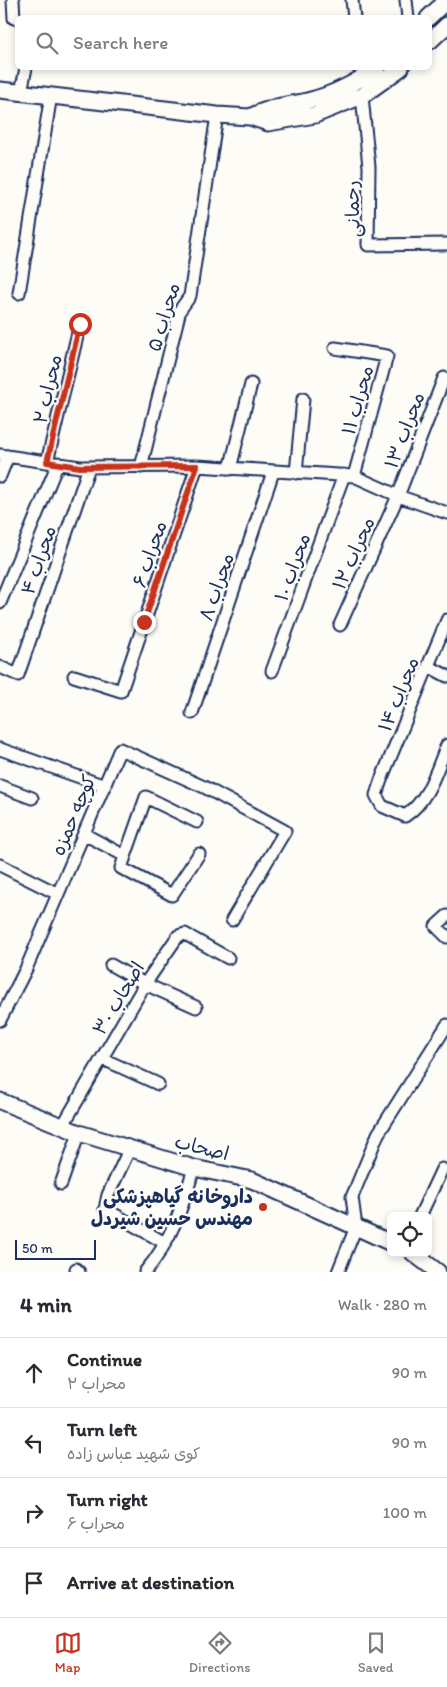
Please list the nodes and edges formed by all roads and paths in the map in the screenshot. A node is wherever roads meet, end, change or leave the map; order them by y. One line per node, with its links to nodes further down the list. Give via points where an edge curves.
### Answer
1 (14, 0): 8 (street)
2 (352, 0): 5 (street)
3 (406, 0): 6 (street)
4 (446, 0): 7 (main road)
5 (354, 15)
6 (408, 15)
7 (431, 15)
8 (15, 18)
9 (447, 25): 10 (main road)
10 (432, 39)
11 (26, 70): 15 (street)
12 (398, 70): 17 (main road)
13 (360, 73): 19 (main road, via 311,100 268,108)
14 (0, 90): 15 (main road)
15 (21, 92): 16 (main road)
16 (51, 95): 18 (main road); 21 (street)
17 (362, 96): 19 (main road, via 315,115 268,122); 20 (street, رحمانی, via 369,167 368,245)
18 (217, 116): 19 (main road); 31 (street, محراب ۵, via 190,296 180,310)
19 (250, 117)
20 (447, 244)
21 (19, 293)
22 (80, 324): 28 (street, محراب ۲)
23 (335, 348): 36 (street, محراب ۱۱, via 388,356)
24 (444, 378): 37 (street, محراب ۱۳)
25 (251, 384): 32 (street)
26 (303, 399): 34 (street)
27 (4, 455): 28 (street); 35 (street)
28 (53, 463): 30 (street); 39 (street, محراب ۲)
29 (197, 466): 31 (street); 32 (street); 45 (street, محراب ۶, via 121,691)
30 (88, 467): 31 (street); 43 (street, محراب ۴, via 18,675)
31 (141, 467)
32 (230, 469): 33 (street)
33 (273, 472): 34 (street); 47 (street, محراب ۸)
34 (296, 473): 36 (street)
35 (0, 476)
36 (349, 476): 37 (street); 44 (street, محراب ۱۰)
37 (398, 496): 38 (street); 41 (street, محراب ۱۲)
38 (447, 513)
39 (0, 603)
40 (447, 620): 42 (street, محراب ۱۴)
41 (340, 625)
42 (428, 666): 46 (street); 48 (street, محراب ۱۴, via 376,795 382,806 405,816 418,807)
43 (0, 667)
44 (272, 671)
45 (74, 676)
46 (447, 676)
47 (192, 713)
48 (447, 745)
49 (0, 749): 51 (street)
50 (0, 786): 52 (street)
51 (104, 786): 54 (street, کوچه حمزه); 60 (street, کوچه حمزه, via 120,749 204,787 285,831)
52 (32, 798)
53 (197, 822): 56 (street, via 146,797)
54 (84, 834): 56 (street); 58 (street, کوچه حمزه)
55 (199, 854): 56 (street, via 172,895 121,868)
56 (125, 856)
57 (0, 865): 58 (street)
58 (58, 894): 66 (street, کوچه حمزه)
59 (447, 916): 61 (street, via 436,926)
60 (232, 920)
61 (447, 937)
62 (228, 958): 64 (street, اصحاب ۳۰, via 185,934 180,935)
63 (111, 964): 64 (street)
64 (145, 984): 65 (street); 68 (street, اصحاب ۳۰)
65 (196, 1007)
66 (0, 1020)
67 (447, 1025): 78 (street, via 378,1134 352,1198)
68 (102, 1059): 69 (street); 71 (street, اصحاب ۳۰)
69 (158, 1084)
70 (0, 1101): 71 (main road, اصحاب)
71 (62, 1127): 72 (main road, اصحاب)
72 (79, 1133): 73 (main road, اصحاب); 76 (street)
73 (130, 1148): 74 (main road, اصحاب); 80 (street, via 108,1195 105,1209)
74 (194, 1168): 78 (main road, اصحاب, via 252,1180); 80 (street, via 184,1204)
75 (442, 1169): 77 (street)
76 (61, 1184)
77 (422, 1212)
78 (356, 1227): 79 (main road, اصحاب); 83 (street)
79 (387, 1241)
80 (165, 1243): 82 (street)
81 (418, 1257): 84 (main road)
82 (145, 1272)
83 (338, 1272)
84 (438, 1272)

